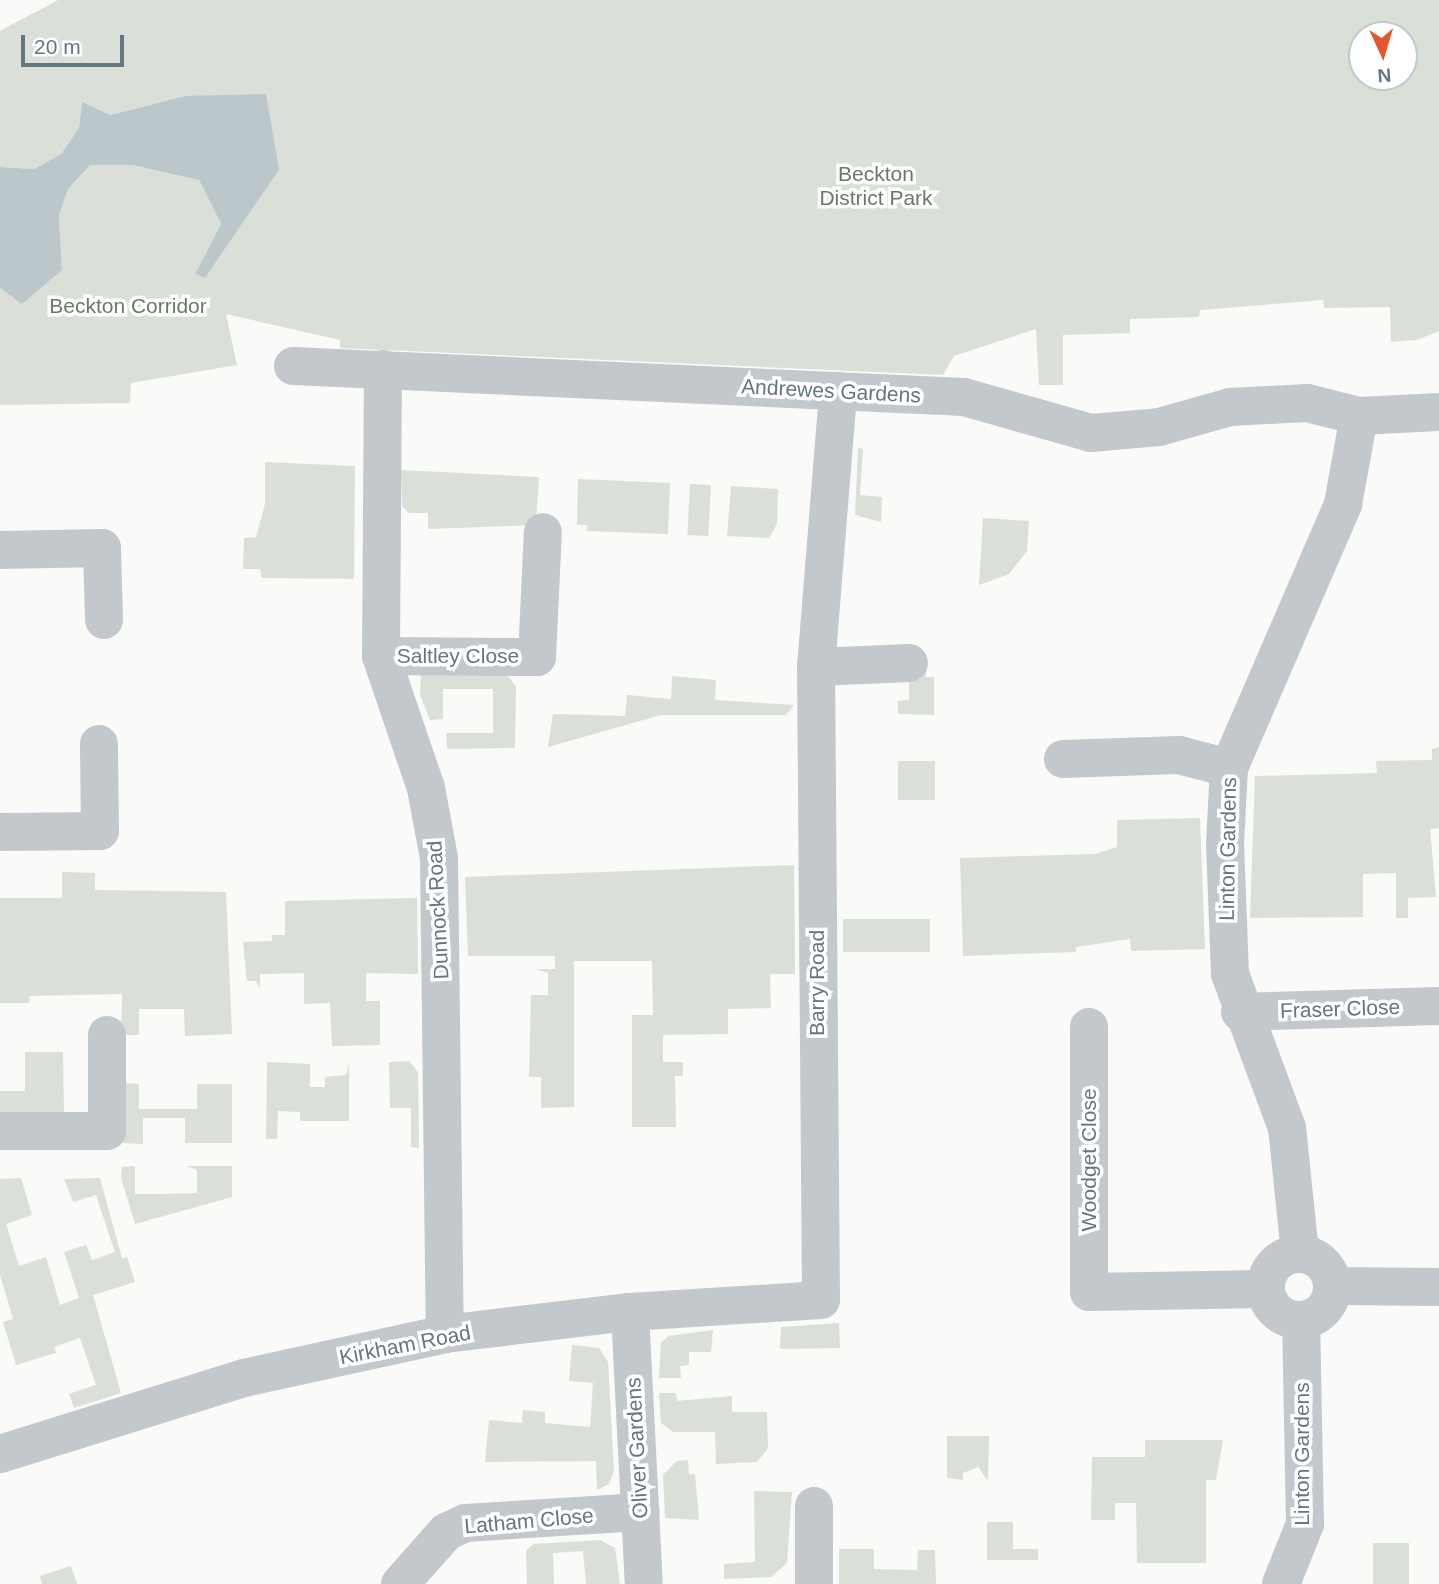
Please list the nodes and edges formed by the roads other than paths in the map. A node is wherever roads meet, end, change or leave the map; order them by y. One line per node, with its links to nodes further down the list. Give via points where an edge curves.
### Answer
1 (293, 366): 2 (street, Andrewes Gardens)
2 (383, 369): 3 (street, Andrewes Gardens); 9 (street, Dunnock Road, via 377,540)
3 (838, 391): 5 (street, Andrewes Gardens, via 964,397 1091,433 1160,427 1230,407 1307,403); 11 (street, Barry Road)
4 (1439, 412): 5 (street, Andrewes Gardens)
5 (1359, 416): 14 (street, Linton Gardens, via 1343,504)
6 (542, 532): 9 (street, Saltley Close, via 537,657)
7 (0, 550): 8 (street, via 102,548)
8 (104, 620)
9 (381, 656): 28 (street, Dunnock Road, via 426,788 439,858)
10 (909, 663): 11 (street)
11 (816, 667): 25 (street, Barry Road)
12 (99, 744): 15 (street, via 100,831)
13 (1063, 759): 14 (street, via 1178,755)
14 (1229, 768): 17 (street, Linton Gardens, via 1227,937)
15 (0, 832)
16 (1439, 1006): 17 (street, Fraser Close)
17 (1240, 1012): 21 (street, Linton Gardens, via 1287,1128)
18 (1089, 1027): 24 (street, Woodget Close, via 1089,1292)
19 (107, 1035): 20 (street, via 107,1131)
20 (0, 1131)
21 (1300, 1253): 22 (street, via 1320,1261); 24 (street, via 1272,1266)
22 (1332, 1286): 23 (street); 27 (street, via 1326,1307)
23 (1439, 1287)
24 (1265, 1289): 27 (street, via 1277,1312)
25 (821, 1300): 26 (street, Kirkham Road)
26 (630, 1312): 28 (street, Kirkham Road); 31 (street, Oliver Gardens)
27 (1301, 1320): 35 (street, Linton Gardens, via 1305,1524)
28 (445, 1334): 29 (street, Kirkham Road, via 244,1378)
29 (0, 1454)
30 (814, 1506): 34 (street)
31 (640, 1512): 32 (street, Latham Close, via 465,1523 446,1532); 33 (street, Oliver Gardens)
32 (400, 1584)
33 (644, 1584)
34 (814, 1584)
35 (1281, 1584)

